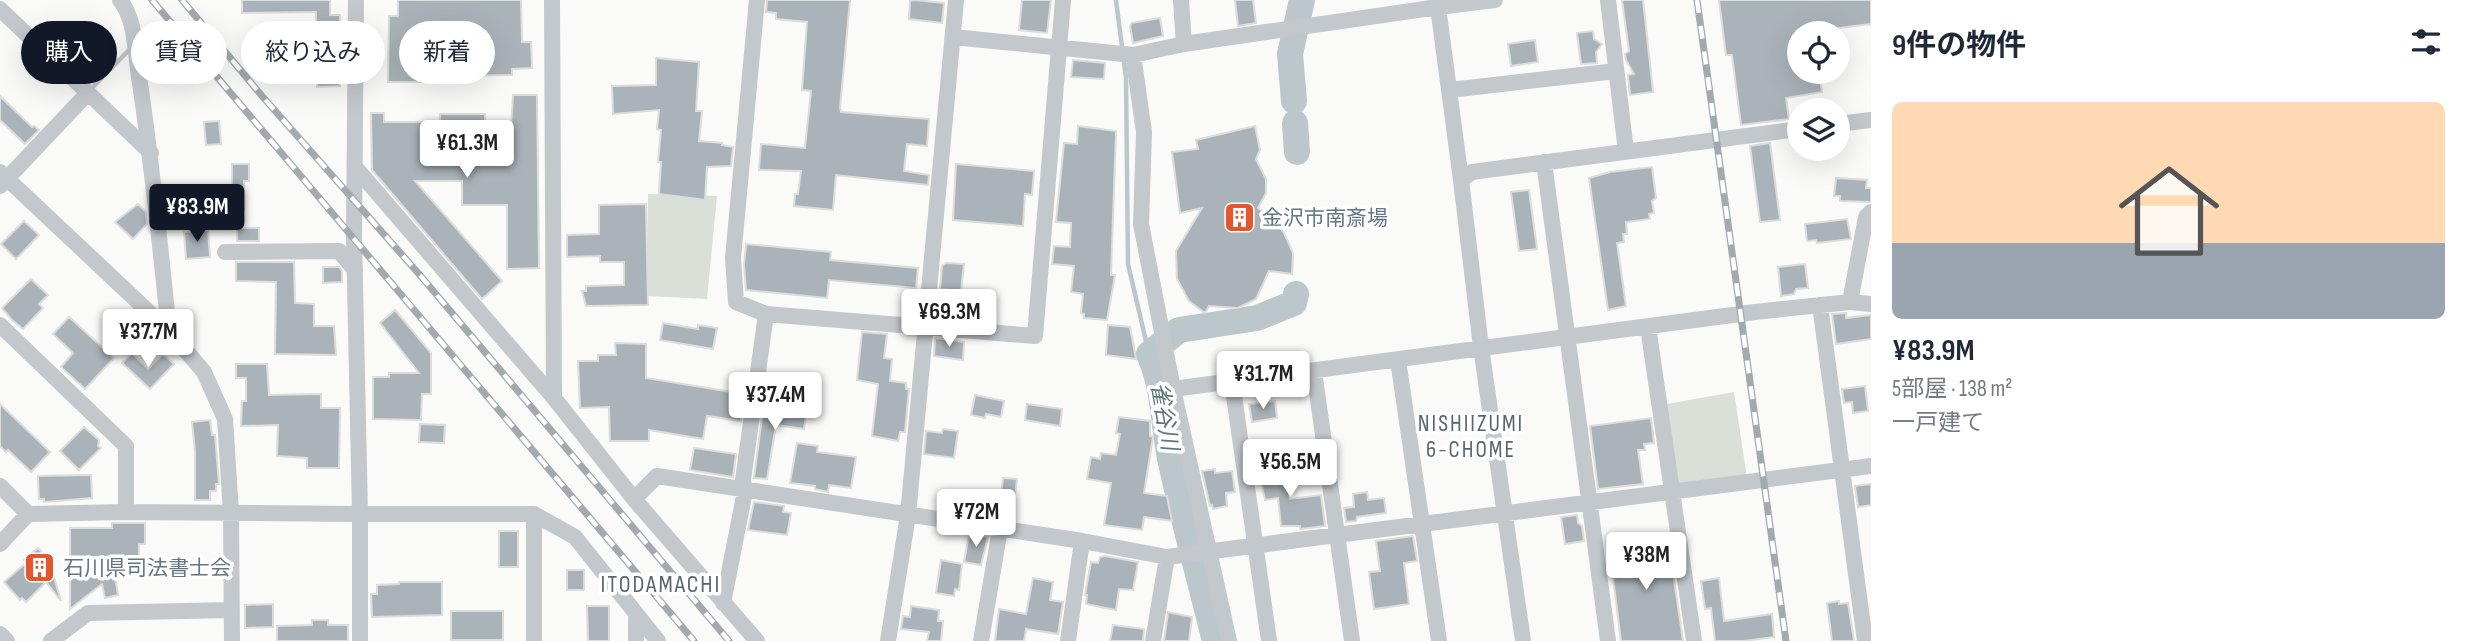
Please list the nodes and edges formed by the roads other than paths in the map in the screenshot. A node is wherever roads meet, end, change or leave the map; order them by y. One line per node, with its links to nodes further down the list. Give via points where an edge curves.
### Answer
1 (6, 0): 12 (street)
2 (120, 0): 24 (street, via 127,8 132,33)
3 (356, 0): 26 (street)
4 (552, 0): 46 (street)
5 (757, 0): 35 (street, via 733,258 736,302)
6 (956, 0): 13 (street)
7 (1063, 0): 15 (street)
8 (1181, 0): 14 (street)
9 (1495, 0): 11 (street)
10 (1608, 0): 17 (street)
11 (1438, 4): 14 (street); 18 (street)
12 (0, 8): 19 (street)
13 (953, 37): 15 (street); 37 (street)
14 (1184, 44): 16 (street)
15 (1059, 47): 16 (street); 37 (street, via 1035,336)
16 (1129, 55): 45 (street, via 1144,132 1142,224)
17 (1616, 71): 18 (street); 23 (street)
18 (1450, 90): 28 (street)
19 (87, 94): 24 (street); 27 (street)
20 (1871, 120): 21 (street)
21 (1850, 123)
22 (1787, 131): 23 (street)
23 (1626, 151): 25 (street)
24 (150, 153): 39 (street)
25 (1544, 162): 28 (street, via 1472,172); 40 (street)
26 (355, 166): 31 (street); 46 (street)
27 (2, 179): 39 (street)
28 (1461, 180): 41 (street)
29 (1871, 212): 32 (street, via 1866,217)
30 (225, 252): 31 (street, via 339,251)
31 (355, 270): 58 (street)
32 (1850, 302): 33 (street); 34 (street)
33 (1871, 304)
34 (1819, 305): 38 (street); 48 (street)
35 (766, 314): 37 (street); 50 (street)
36 (0, 325): 54 (street, via 126,446)
37 (926, 326): 60 (street)
38 (1648, 327): 40 (street); 51 (street)
39 (169, 331): 56 (street, via 204,372 225,419)
40 (1566, 338): 41 (street); 53 (street)
41 (1481, 347): 42 (street); 55 (street)
42 (1398, 360): 43 (street); 61 (street)
43 (1314, 371): 44 (street); 63 (street)
44 (1232, 382): 45 (street); 66 (street)
45 (1173, 389): 67 (street)
46 (554, 398): 52 (street)
47 (1871, 466): 48 (street)
48 (1841, 470): 51 (street); 92 (street)
49 (0, 486): 57 (street)
50 (745, 491): 52 (street, via 657,477); 60 (street); 69 (street)
51 (1673, 492): 53 (street); 91 (street)
52 (634, 499): 69 (street)
53 (1588, 502): 55 (street); 90 (street)
54 (126, 512): 56 (street); 57 (street)
55 (1506, 512): 61 (street); 89 (street)
56 (231, 513): 58 (street); 70 (street)
57 (28, 514): 65 (street)
58 (360, 514): 59 (street); 76 (street)
59 (534, 514): 71 (street, via 575,537); 77 (street)
60 (908, 515): 62 (street); 81 (street)
61 (1422, 523): 63 (street); 88 (street)
62 (1000, 529): 64 (street); 82 (street)
63 (1337, 533): 66 (street); 87 (street)
64 (1082, 541): 68 (street); 83 (street)
65 (0, 544)
66 (1255, 545): 67 (street); 86 (street)
67 (1207, 553): 68 (street); 85 (street)
68 (1174, 556): 84 (street)
69 (723, 603): 80 (street)
70 (232, 610): 74 (street, via 88,613); 75 (street)
71 (636, 615): 78 (street); 79 (street)
72 (0, 634): 73 (street)
73 (7, 641)
74 (51, 641)
75 (232, 641)
76 (360, 641)
77 (534, 641)
78 (636, 641)
79 (658, 641)
80 (757, 641)
81 (888, 641)
82 (981, 641)
83 (1068, 641)
84 (1153, 641)
85 (1229, 641)
86 (1269, 641)
87 (1352, 641)
88 (1439, 641)
89 (1523, 641)
90 (1608, 641)
91 (1693, 641)
92 (1865, 641)

